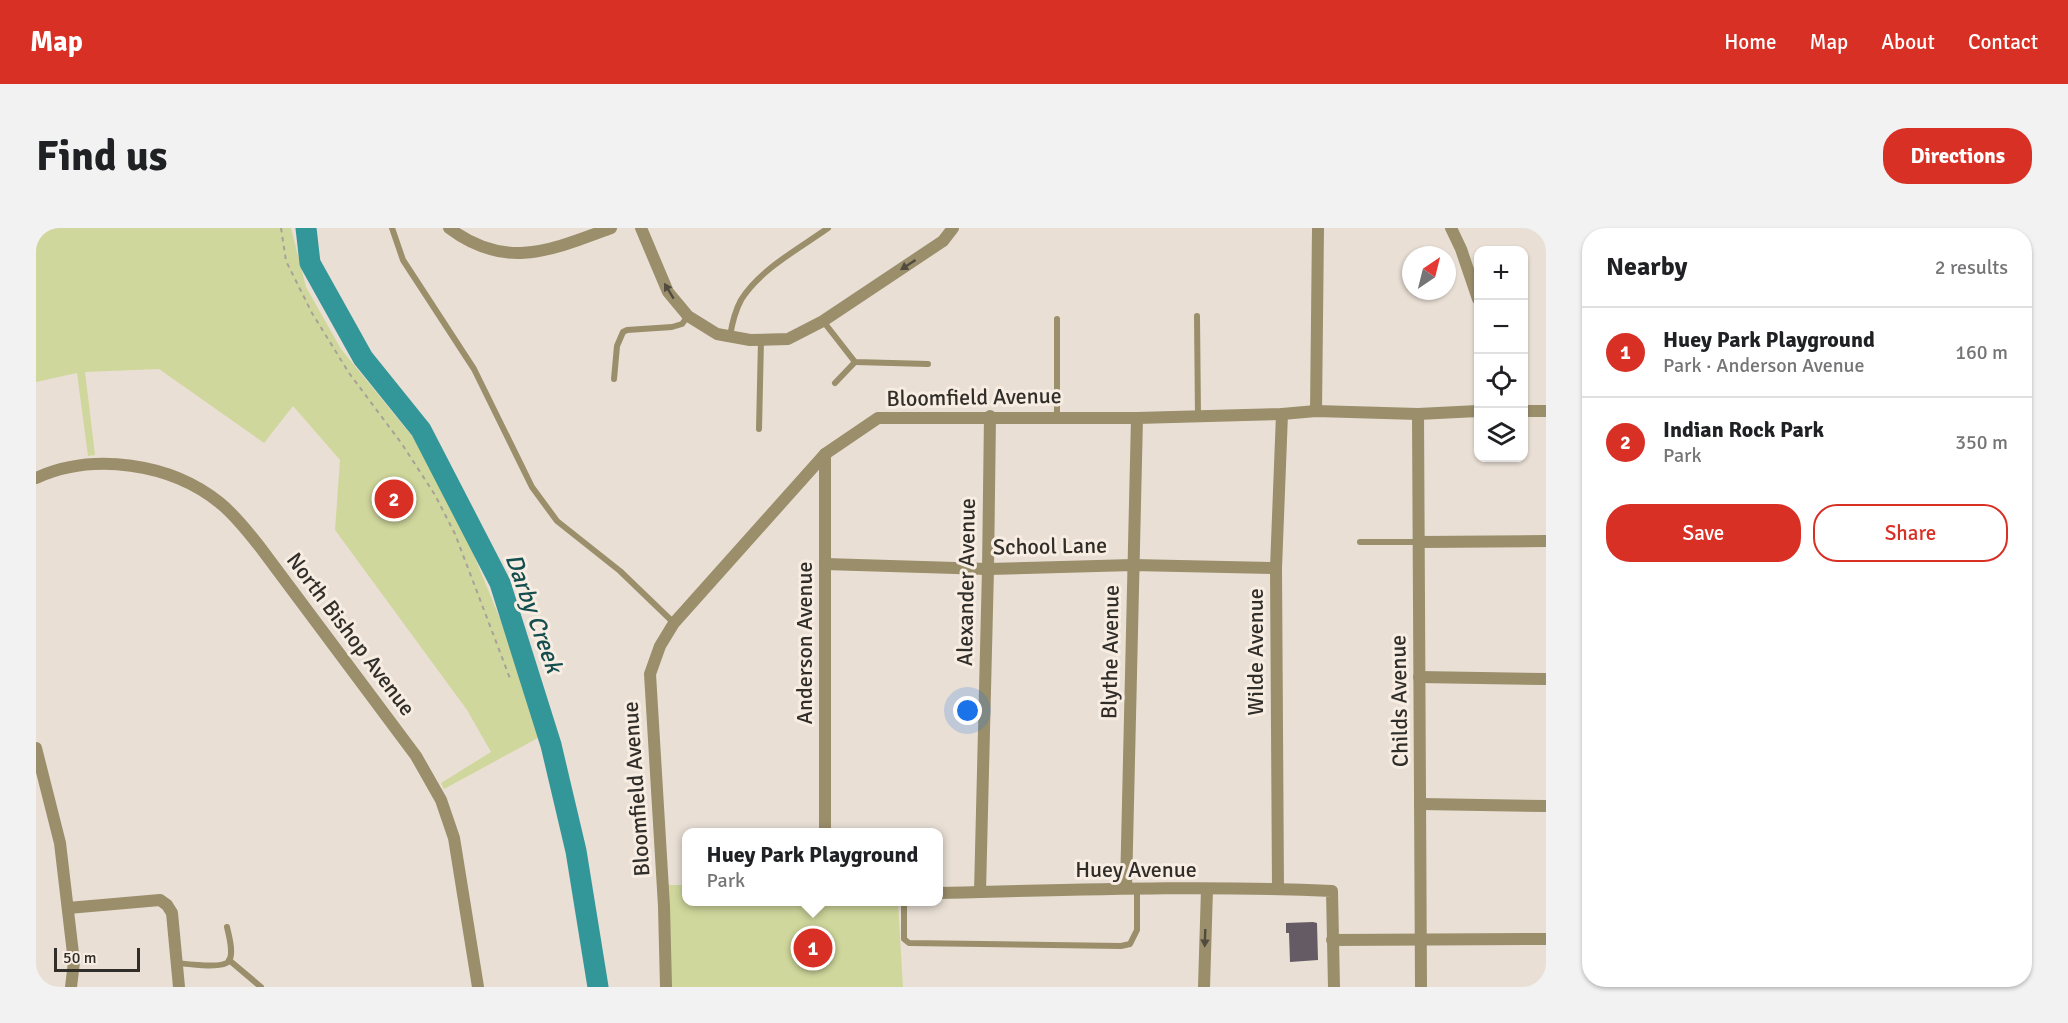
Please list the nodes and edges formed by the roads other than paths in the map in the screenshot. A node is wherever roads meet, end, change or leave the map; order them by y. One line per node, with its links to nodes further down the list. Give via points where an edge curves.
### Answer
1 (392, 228): 40 (lane, via 404,260 474,369 532,487 550,513 620,571)
2 (449, 228): 3 (street, via 495,251 520,254 547,250)
3 (611, 228)
4 (641, 228): 10 (street, one-way to 4, via 668,292)
5 (828, 228): 14 (lane, via 752,285 740,301)
6 (953, 228): 13 (street, one-way to 13, via 943,241)
7 (1318, 228): 20 (street)
8 (1451, 228): 9 (street)
9 (1474, 287)
10 (688, 316): 14 (street, via 717,334); 18 (lane, via 682,324 672,327 622,332 616,346)
11 (1197, 316): 27 (lane)
12 (1056, 319): 28 (lane)
13 (823, 321): 15 (street, via 788,339); 16 (lane)
14 (730, 337): 15 (street)
15 (761, 340): 30 (lane)
16 (855, 362): 17 (lane); 19 (lane)
17 (928, 364)
18 (614, 379)
19 (835, 382)
20 (1316, 411): 24 (street, Bloomfield Avenue); 25 (street, Bloomfield Avenue)
21 (1474, 411): 25 (street, Bloomfield Avenue)
22 (1528, 411): 23 (street)
23 (1546, 411)
24 (1282, 414): 27 (street, Bloomfield Avenue); 38 (street, Wilde Avenue)
25 (1418, 414): 35 (street, Childs Avenue)
26 (990, 416): 28 (street, Bloomfield Avenue); 31 (street, Bloomfield Avenue, via 878,418); 39 (street, Alexander Avenue)
27 (1198, 416): 29 (street, Bloomfield Avenue)
28 (1057, 417): 29 (street, Bloomfield Avenue)
29 (1137, 418): 37 (street, Blythe Avenue)
30 (759, 429)
31 (825, 454): 36 (street, Anderson Avenue); 40 (street, Bloomfield Avenue)
32 (36, 478): 63 (street, North Bishop Avenue, via 89,464 136,467 180,479 219,502 236,518 416,756 441,800 454,838)
33 (1546, 541): 35 (street)
34 (1360, 542): 35 (lane)
35 (1419, 542): 41 (street, Childs Avenue)
36 (825, 564): 39 (street, School Lane); 46 (street, Anderson Avenue)
37 (1133, 565): 38 (street, School Lane); 39 (street, School Lane); 47 (street, Blythe Avenue)
38 (1276, 568): 48 (street, Wilde Avenue)
39 (988, 569): 50 (street, Alexander Avenue)
40 (674, 623): 64 (street, Bloomfield Avenue, via 650,674)
41 (1419, 677): 42 (street); 44 (street, Childs Avenue)
42 (1546, 679)
43 (36, 748): 53 (street, via 60,843)
44 (1421, 804): 45 (street); 57 (street, Childs Avenue)
45 (1546, 806)
46 (825, 828)
47 (1131, 888): 49 (street, Huey Avenue); 50 (street, Huey Avenue); 52 (lane, via 1137,930 1130,944 1121,946 909,943 904,939)
48 (1278, 889): 49 (street, Huey Avenue); 56 (street, Huey Avenue, via 1332,891)
49 (1207, 890): 65 (street, one-way to 65)
50 (980, 892): 51 (street, Huey Avenue)
51 (943, 893)
52 (904, 906)
53 (68, 908): 59 (street, via 160,900 172,913); 60 (street, via 75,962)
54 (228, 927): 58 (lane)
55 (1546, 939): 57 (street)
56 (1332, 940): 57 (street); 66 (street)
57 (1420, 940): 67 (street, Childs Avenue)
58 (229, 960): 59 (lane, via 220,965); 62 (lane)
59 (177, 963): 61 (street)
60 (71, 987)
61 (178, 987)
62 (261, 987)
63 (478, 987)
64 (666, 987)
65 (1204, 987)
66 (1334, 987)
67 (1421, 987)

